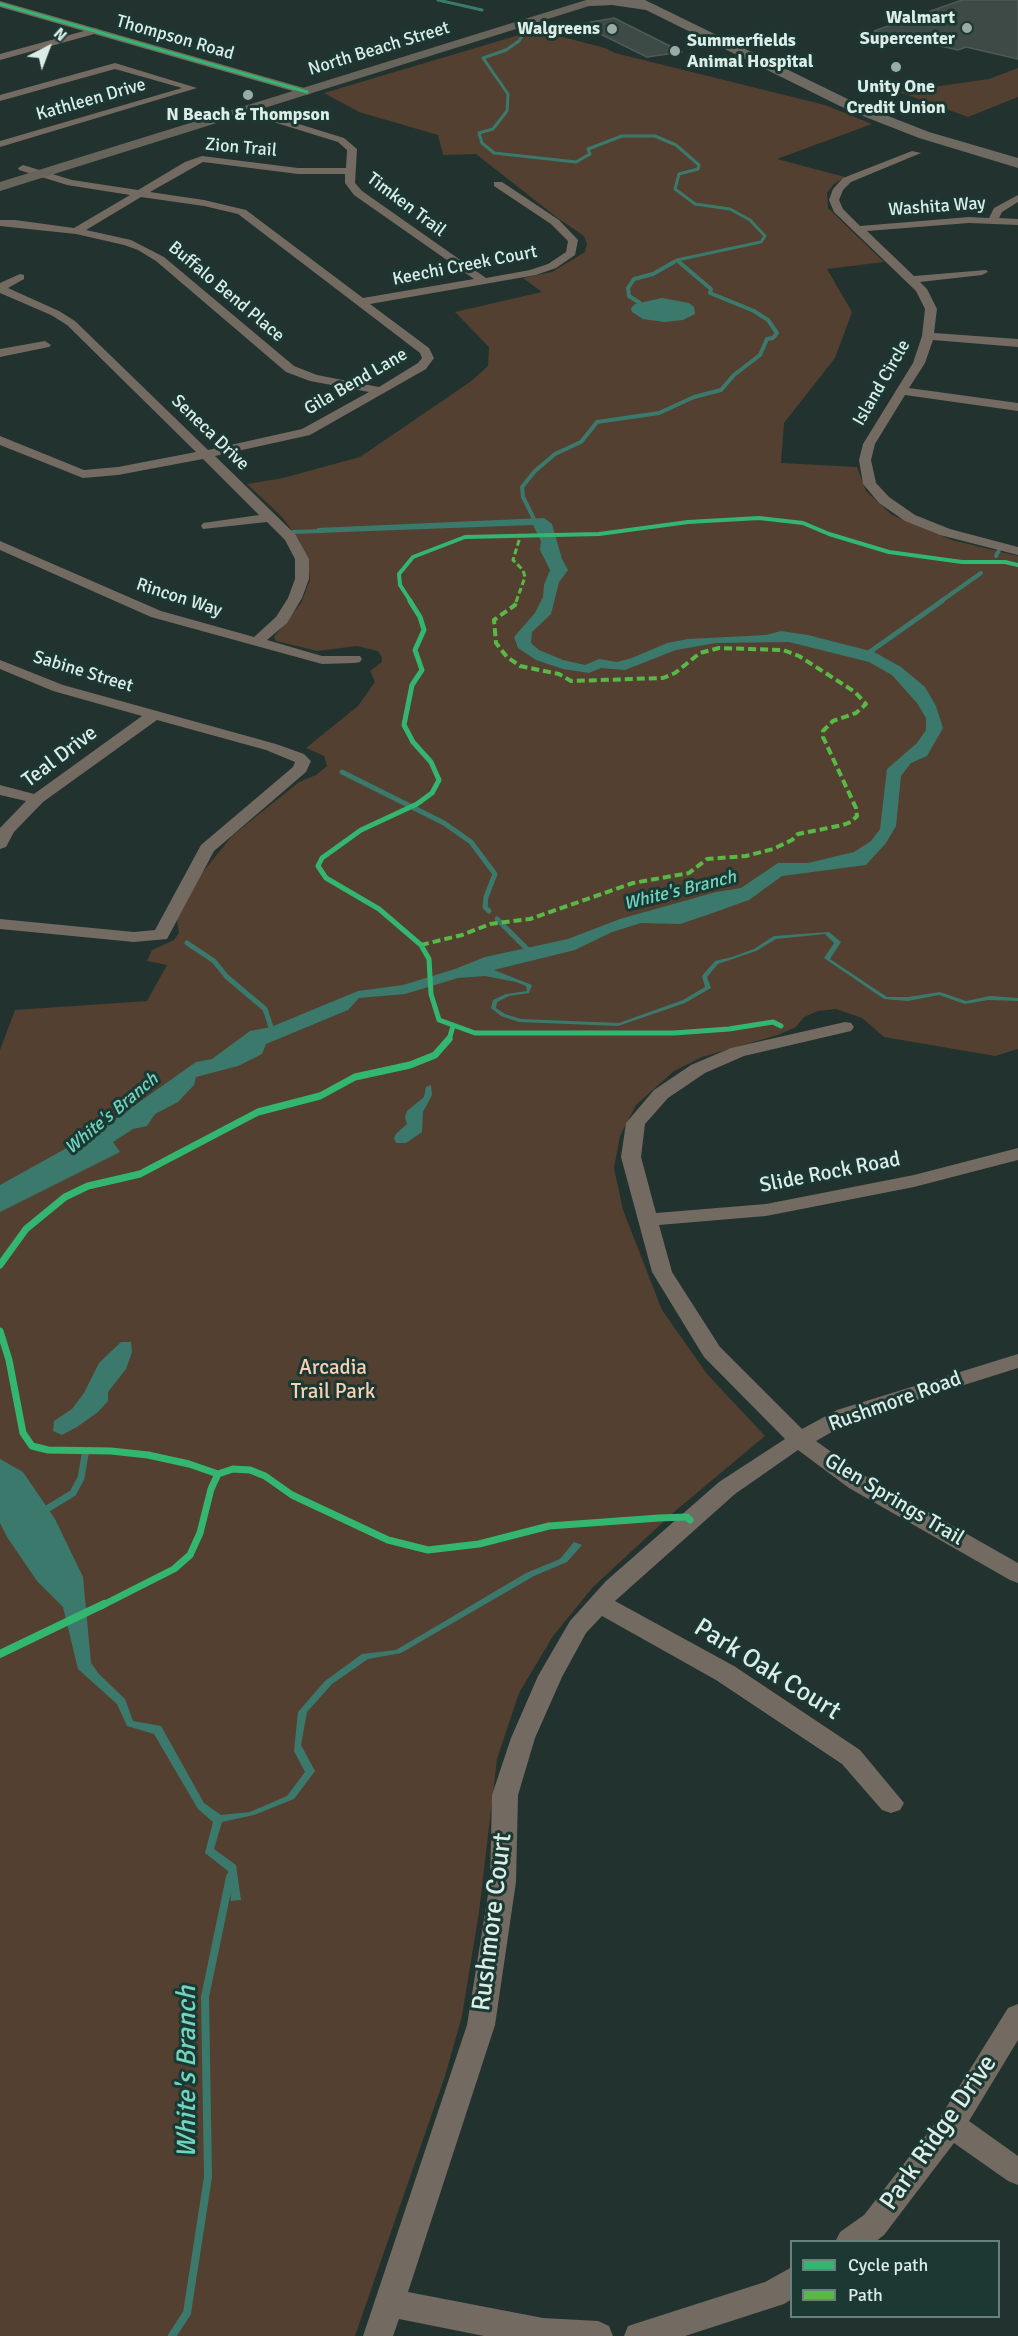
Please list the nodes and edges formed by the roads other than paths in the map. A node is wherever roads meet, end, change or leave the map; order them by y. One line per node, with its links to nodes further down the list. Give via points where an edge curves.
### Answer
1 (564, 0): 8 (main road, North Beach Street)
2 (635, 0): 5 (main road)
3 (595, 1): 5 (main road); 9 (main road, North Beach Street)
4 (0, 4): 6 (street, Thompson Road)
5 (650, 7): 12 (main road)
6 (31, 13): 7 (street); 10 (street, Thompson Road)
7 (11, 18)
8 (489, 24): 9 (main road); 13 (main road, North Beach Street)
9 (511, 29): 15 (main road, North Beach Street)
10 (95, 31): 14 (street); 17 (street, Thompson Road)
11 (758, 46): 12 (main road)
12 (737, 50): 16 (main road)
13 (393, 55): 15 (main road); 17 (main road, North Beach Street)
14 (0, 57)
15 (411, 60): 18 (main road, North Beach Street)
16 (806, 84): 19 (main road); 24 (main road, via 924,135)
17 (290, 87): 18 (street, Thompson Road); 25 (main road, North Beach Street)
18 (307, 92): 25 (main road, North Beach Street)
19 (860, 93)
20 (0, 98): 22 (street, Kathleen Drive, via 115,66 192,88)
21 (273, 119): 26 (street, Timken Trail, via 341,140 352,149)
22 (0, 144)
23 (916, 153): 35 (street, Island Circle, via 855,176 838,189 835,205)
24 (1018, 163)
25 (46, 169): 27 (main road, North Beach Street, via 23,168); 29 (main road, North Beach Street); 30 (street, Gila Bend Lane, via 71,183)
26 (351, 171): 30 (street, Zion Trail, via 298,171 202,159); 39 (street, Timken Trail, via 350,183 358,193)
27 (0, 174)
28 (498, 184): 39 (street, Keechi Creek Court, via 555,222 573,240 571,253 532,273)
29 (0, 187)
30 (140, 193): 36 (street, Zion Trail); 42 (street, Gila Bend Lane, via 242,212)
31 (1018, 198): 32 (street, via 998,210)
32 (993, 220): 33 (street, Washita Way); 35 (street, Washita Way)
33 (1018, 222)
34 (5, 223): 36 (street, Buffalo Bend Place)
35 (857, 229): 40 (street, Island Circle)
36 (76, 231): 48 (street, Buffalo Bend Place, via 127,242 150,252 290,369)
37 (982, 272): 40 (street)
38 (20, 277): 41 (street)
39 (482, 280): 42 (street, Keechi Creek Court)
40 (911, 280): 43 (street, Island Circle, via 930,303)
41 (0, 289): 51 (street, Seneca Drive, via 71,323)
42 (361, 302): 48 (street, Gila Bend Lane, via 425,351 428,358)
43 (928, 336): 44 (street); 47 (street, Island Circle, via 919,363)
44 (1018, 344)
45 (45, 345): 46 (street)
46 (0, 353)
47 (902, 391): 49 (street); 55 (street, Island Circle, via 869,444 866,460 870,484 894,509 918,522)
48 (381, 392): 51 (street, Gila Bend Lane, via 306,432)
49 (1018, 407)
50 (0, 440): 51 (street, Gila Bend Lane, via 83,474)
51 (206, 454): 52 (street, Seneca Drive)
52 (270, 517): 53 (street); 56 (street, Seneca Drive, via 297,547 303,559 303,573 282,620)
53 (208, 526)
54 (0, 545): 56 (street, Rincon Way, via 146,610)
55 (1018, 550)
56 (256, 642): 57 (street, Rincon Way, via 322,660)
57 (355, 658)
58 (0, 664): 59 (street, Sabine Street, via 58,688)
59 (155, 714): 61 (street, Teal Drive); 63 (street, Sabine Street, via 271,747 303,761 300,769 207,848 161,935 134,937)
60 (0, 790): 61 (street)
61 (37, 799): 62 (street, Teal Drive, via 7,830)
62 (0, 843)
63 (0, 924)
64 (844, 1027): 66 (street, Glen Springs Trail, via 738,1052 698,1069 661,1094 636,1124 631,1157)
65 (1018, 1154): 66 (street, Slide Rock Road, via 914,1181 766,1210)
66 (647, 1220): 68 (street, Glen Springs Trail, via 662,1272 712,1352)
67 (1018, 1361): 68 (street, Rushmore Road, via 845,1415)
68 (800, 1440): 69 (street, Rushmore Road, via 727,1488); 70 (street, Glen Springs Trail, via 857,1482)
69 (690, 1520): 71 (street, Rushmore Court)
70 (1018, 1574)
71 (598, 1603): 72 (street, Park Oak Court, via 724,1673 851,1757); 78 (street, Rushmore Court, via 578,1627 550,1676 523,1738 505,1795 503,1882 481,2025)
72 (891, 1803)
73 (1018, 2016): 74 (street, Park Ridge Drive)
74 (951, 2125): 75 (street); 76 (street, Park Ridge Drive, via 874,2225)
75 (1018, 2172)
76 (852, 2240)
77 (790, 2282): 81 (street, via 772,2294)
78 (391, 2302): 79 (street, Rushmore Court); 80 (street, via 543,2333)
79 (378, 2336)
80 (598, 2336)
81 (639, 2336)

